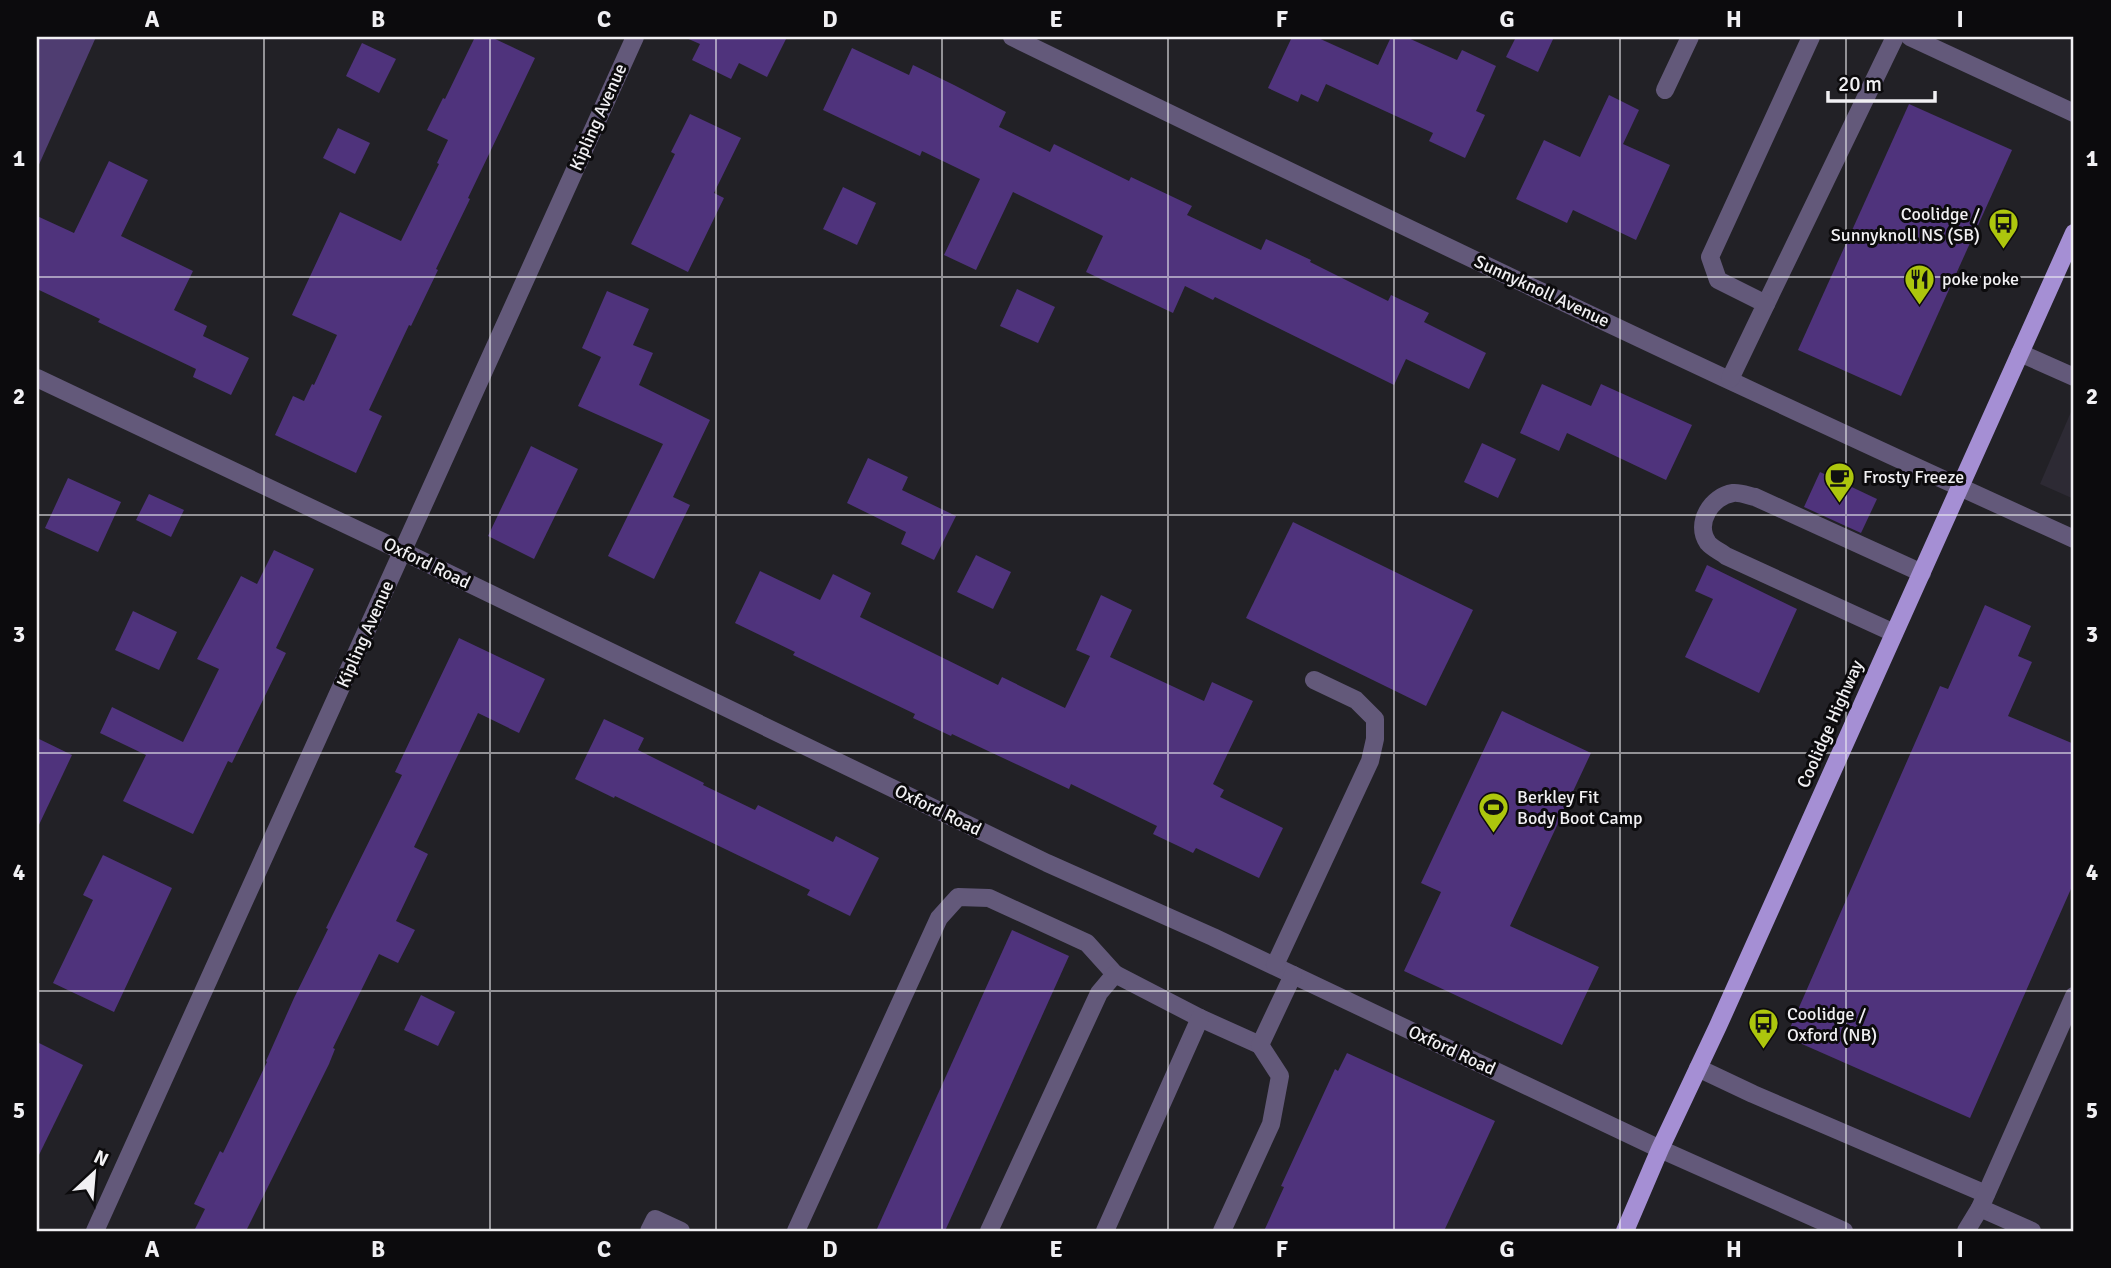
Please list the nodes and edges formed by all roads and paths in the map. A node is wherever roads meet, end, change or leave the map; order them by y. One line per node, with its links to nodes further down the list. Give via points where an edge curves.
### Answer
1 (635, 37): 17 (street, Kipling Avenue)
2 (1012, 37): 14 (street, Sunnyknoll Avenue)
3 (1690, 37): 7 (street)
4 (1811, 37): 10 (street, via 1710,257 1718,280)
5 (1895, 37): 10 (street)
6 (1910, 37): 8 (street)
7 (1665, 90)
8 (2074, 113)
9 (2074, 233): 11 (main road, Coolidge Highway)
10 (1766, 304): 14 (street)
11 (2020, 353): 12 (street); 15 (main road, Coolidge Highway)
12 (2074, 377)
13 (37, 379): 17 (street, Oxford Road)
14 (1730, 379): 15 (street, Sunnyknoll Avenue)
15 (1960, 487): 16 (street, Sunnyknoll Avenue); 18 (main road, Coolidge Highway)
16 (2074, 539)
17 (402, 551): 21 (street, Oxford Road, via 1034,857); 30 (street, Kipling Avenue)
18 (1922, 573): 19 (main road, Coolidge Highway); 19 (street, via 1755,497 1734,493 1717,499 1707,511 1703,528 1708,543 1726,556)
19 (1894, 633): 27 (main road, Coolidge Highway)
20 (1314, 680): 21 (street, via 1356,700 1375,719 1375,739 1370,761)
21 (1275, 965): 23 (street, Oxford Road)
22 (1115, 974): 25 (street); 33 (street, via 1087,943 989,898 958,897 939,918); 34 (street, via 1099,993)
23 (1293, 975): 26 (street); 28 (street, Oxford Road)
24 (2074, 996): 29 (street)
25 (1200, 1018): 26 (street); 35 (street)
26 (1260, 1045): 36 (street, via 1280,1076 1276,1100 1271,1124)
27 (1698, 1068): 28 (main road, Coolidge Highway); 29 (street)
28 (1660, 1149): 37 (main road, Coolidge Highway); 38 (street, Oxford Road)
29 (1983, 1201): 39 (street); 40 (street)
30 (95, 1231)
31 (649, 1231): 32 (street, via 655,1219)
32 (681, 1231)
33 (796, 1231)
34 (989, 1231)
35 (1105, 1231)
36 (1222, 1231)
37 (1625, 1231)
38 (1844, 1231)
39 (1966, 1231)
40 (2032, 1231)

